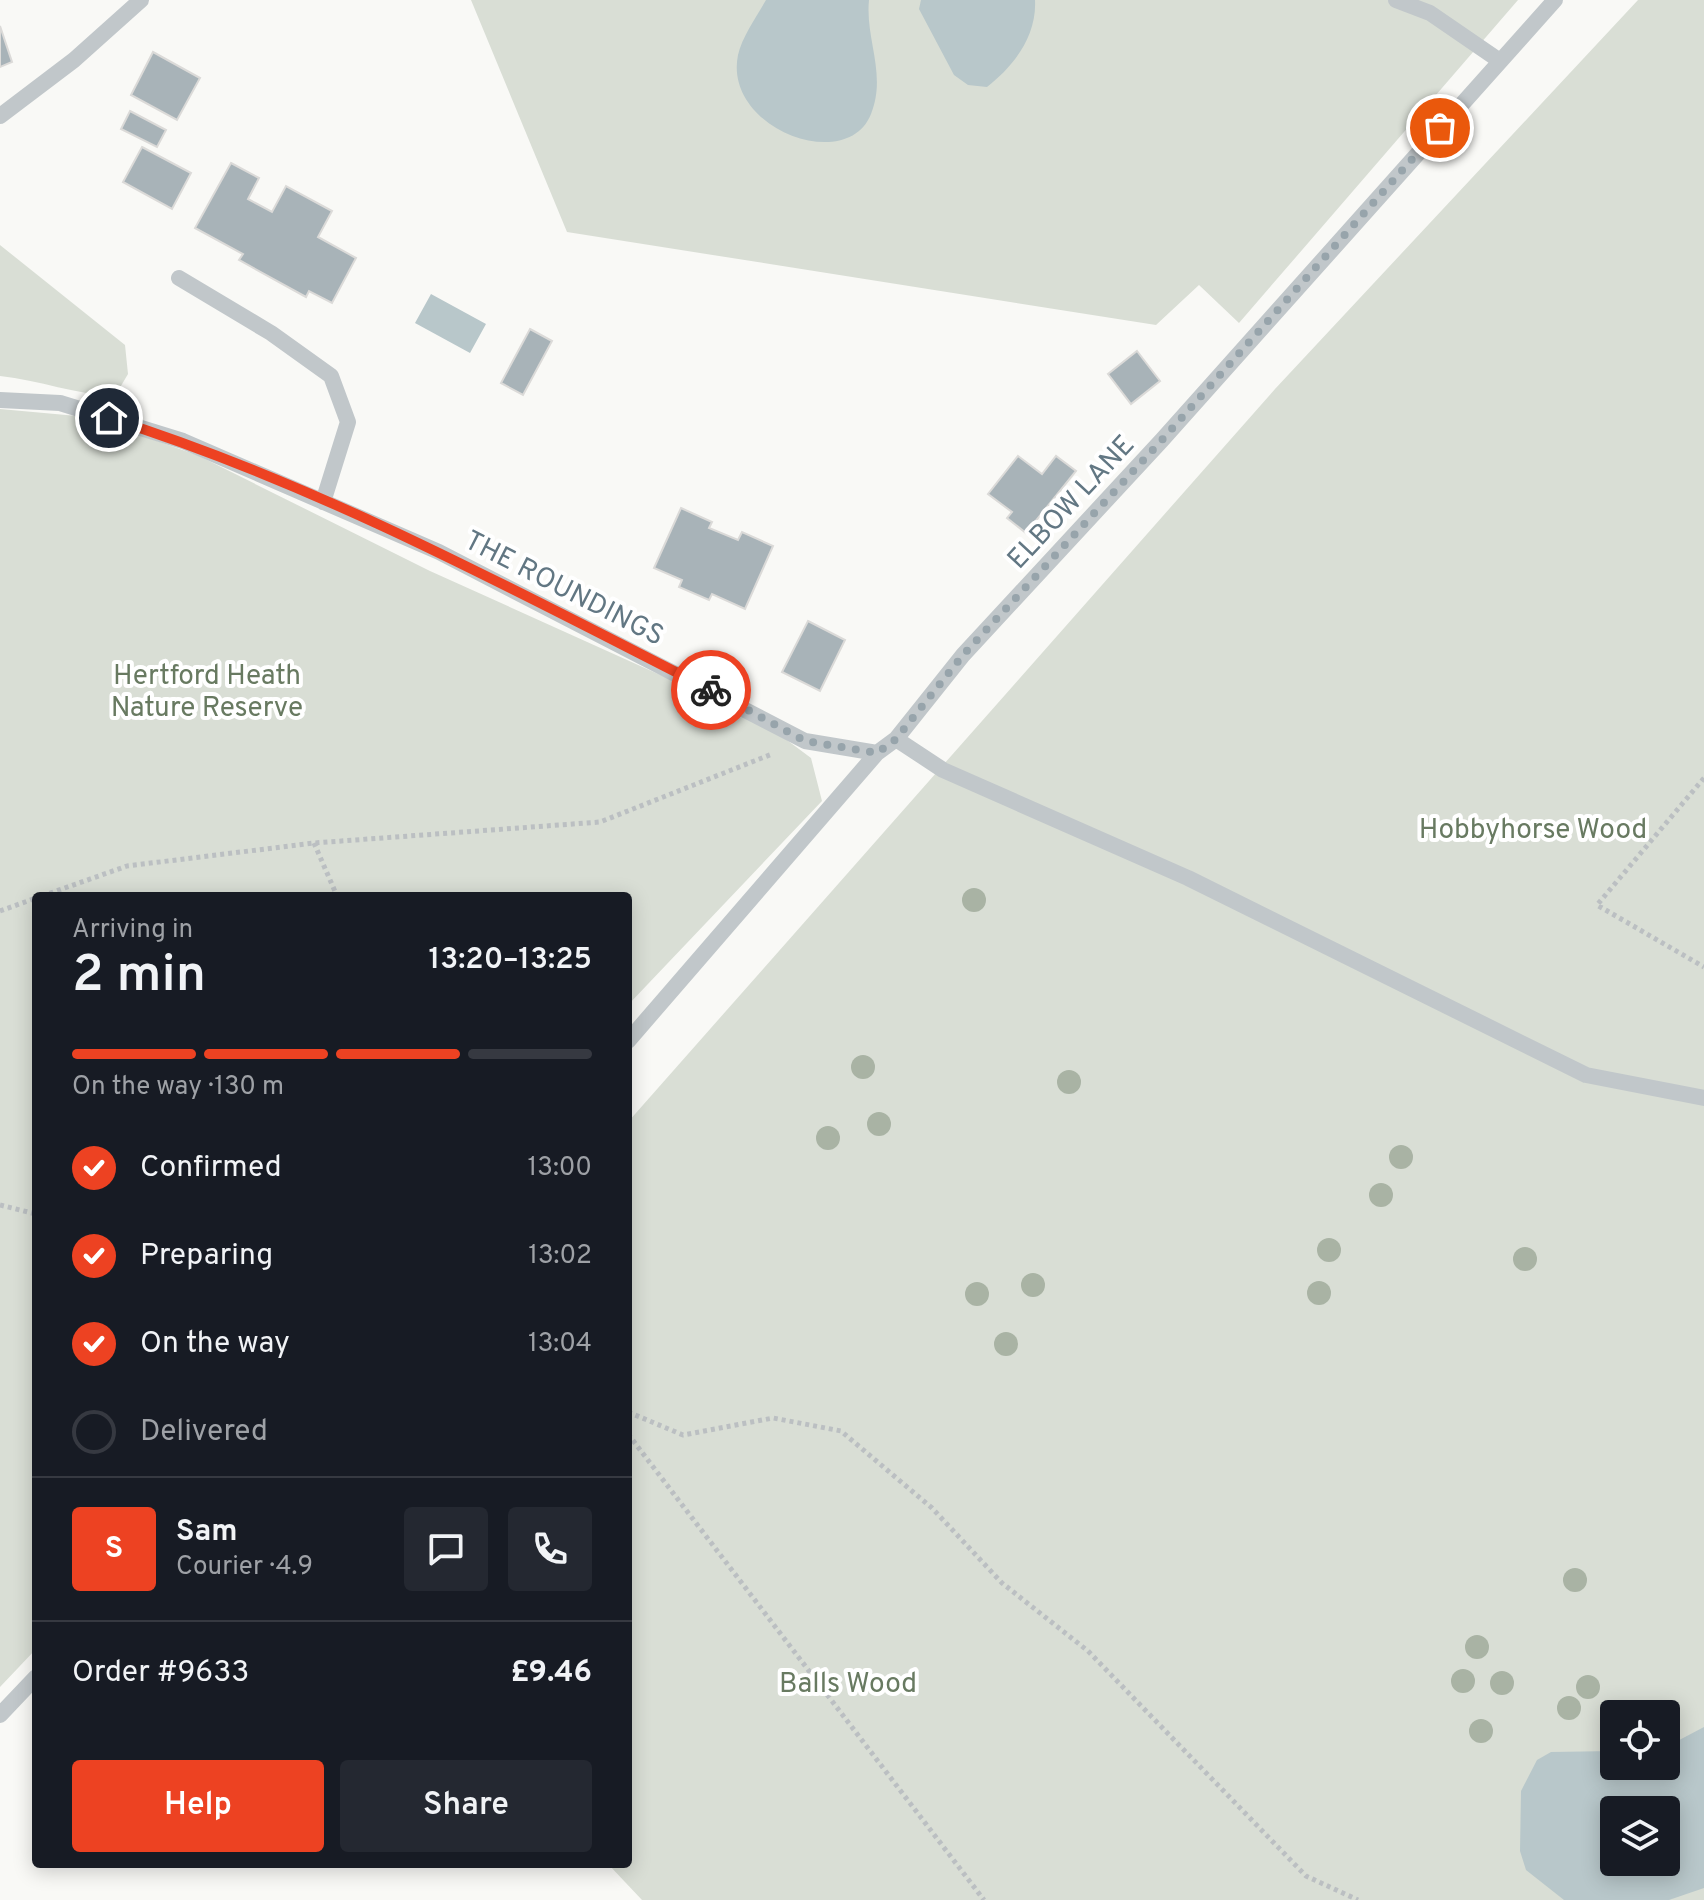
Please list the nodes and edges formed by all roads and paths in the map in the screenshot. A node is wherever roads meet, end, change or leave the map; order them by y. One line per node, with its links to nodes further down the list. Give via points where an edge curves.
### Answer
1 (141, 0): 5 (lane)
2 (1396, 0): 4 (lane, via 1430,13)
3 (1555, 0): 4 (lane, ELBOW LANE)
4 (1500, 61): 9 (lane, ELBOW LANE, via 963,655)
5 (0, 116)
6 (179, 278): 8 (lane, via 331,376 348,422)
7 (0, 400): 8 (lane, THE ROUNDINGS, via 60,403 183,441)
8 (323, 502): 10 (lane, THE ROUNDINGS, via 439,552)
9 (896, 739): 11 (lane, ELBOW LANE); 20 (lane, via 943,770 1188,878 1586,1075)
10 (805, 741): 11 (lane, THE ROUNDINGS); 13 (path, via 600,822)
11 (877, 753): 19 (lane, ELBOW LANE)
12 (1704, 778): 18 (path, via 1597,905)
13 (314, 843): 14 (path, via 127,866); 15 (path)
14 (53, 892)
15 (335, 892)
16 (32, 899): 17 (path)
17 (0, 911)
18 (1704, 967)
19 (632, 1036)
20 (1704, 1098)
21 (0, 1205): 22 (path)
22 (32, 1213)
23 (632, 1414): 28 (path, via 683,1435 773,1418 841,1431 932,1508 1002,1583 1088,1651 1306,1876)
24 (632, 1439): 27 (path)
25 (32, 1681): 26 (lane)
26 (0, 1715)
27 (984, 1900)
28 (1358, 1900)

